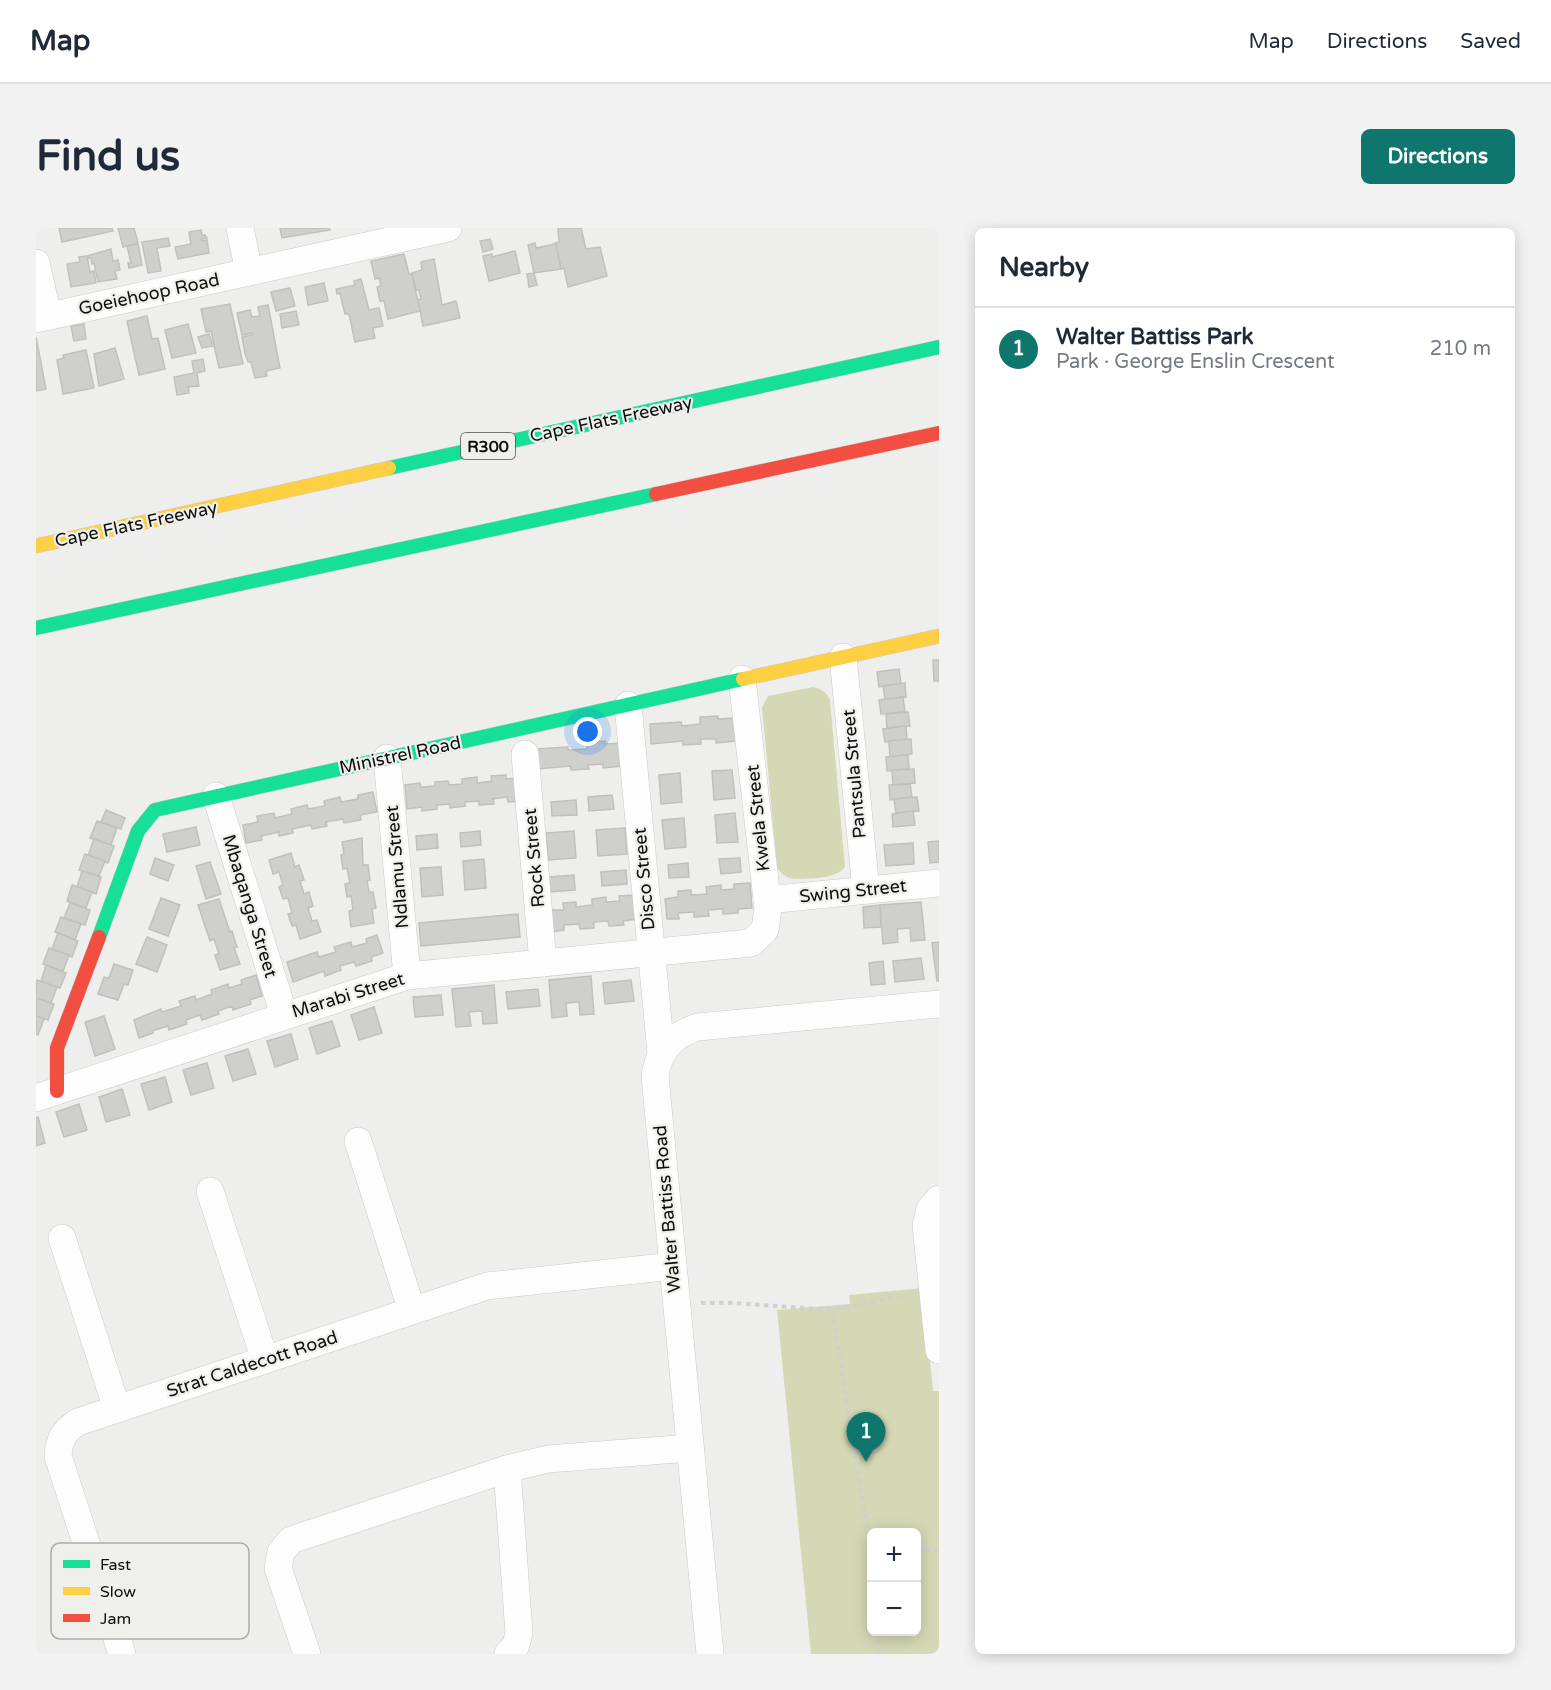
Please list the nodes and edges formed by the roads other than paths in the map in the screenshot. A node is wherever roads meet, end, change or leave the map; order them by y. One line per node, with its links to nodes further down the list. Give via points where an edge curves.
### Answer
1 (240, 228): 4 (street)
2 (448, 228): 4 (street, Goeiehoop Road)
3 (36, 262): 5 (street, Goeiehoop Road)
4 (249, 272): 5 (street, Goeiehoop Road)
5 (42, 317)
6 (939, 347): 8 (main road, Cape Flats Freeway / R300)
7 (939, 433): 9 (main road)
8 (36, 546)
9 (36, 628)
10 (939, 636): 11 (main road, Ministrel Road)
11 (843, 657): 12 (main road, Ministrel Road); 18 (street, Pantsula Street)
12 (742, 679): 13 (main road, Ministrel Road); 19 (street, Kwela Street)
13 (628, 705): 15 (main road, Ministrel Road); 21 (street, Disco Street)
14 (525, 754): 22 (street, Rock Street)
15 (387, 758): 16 (main road, Ministrel Road); 23 (street, Ndlamu Street)
16 (216, 796): 25 (street, Mbaqanga Street); 27 (main road, Ministrel Road, via 155,810 138,831 57,1048)
17 (939, 883): 18 (street, Swing Street)
18 (866, 890): 19 (street, Swing Street)
19 (767, 900): 20 (street, Kwela Street, via 765,930)
20 (744, 945): 21 (street, Marabi Street)
21 (651, 953): 22 (street, Marabi Street); 26 (street, Disco Street)
22 (543, 963): 23 (street, Marabi Street)
23 (407, 976): 25 (street, Marabi Street)
24 (939, 1004): 26 (street, via 698,1027 677,1036)
25 (285, 1016): 27 (street, Marabi Street)
26 (661, 1053): 32 (street, Walter Battiss Road, via 655,1076)
27 (47, 1094)
28 (358, 1141): 33 (street)
29 (210, 1191): 35 (street)
30 (939, 1199): 34 (street, via 930,1209 926,1226)
31 (62, 1238): 36 (street)
32 (673, 1266): 33 (street, Strat Caldecott Road, via 498,1283); 37 (street, Walter Battiss Road)
33 (412, 1311): 35 (street, Strat Caldecott Road)
34 (939, 1350)
35 (265, 1360): 36 (street, Strat Caldecott Road)
36 (117, 1409): 39 (street, Strat Caldecott Road, via 78,1422 58,1445)
37 (690, 1448): 38 (street, via 548,1459); 44 (street, Walter Battiss Road)
38 (507, 1469): 42 (street, via 291,1540 281,1552 278,1568); 43 (street, via 519,1633)
39 (86, 1543)
40 (117, 1639): 41 (street, Strat Caldecott Road)
41 (122, 1654)
42 (307, 1654)
43 (508, 1654)
44 (710, 1654)

